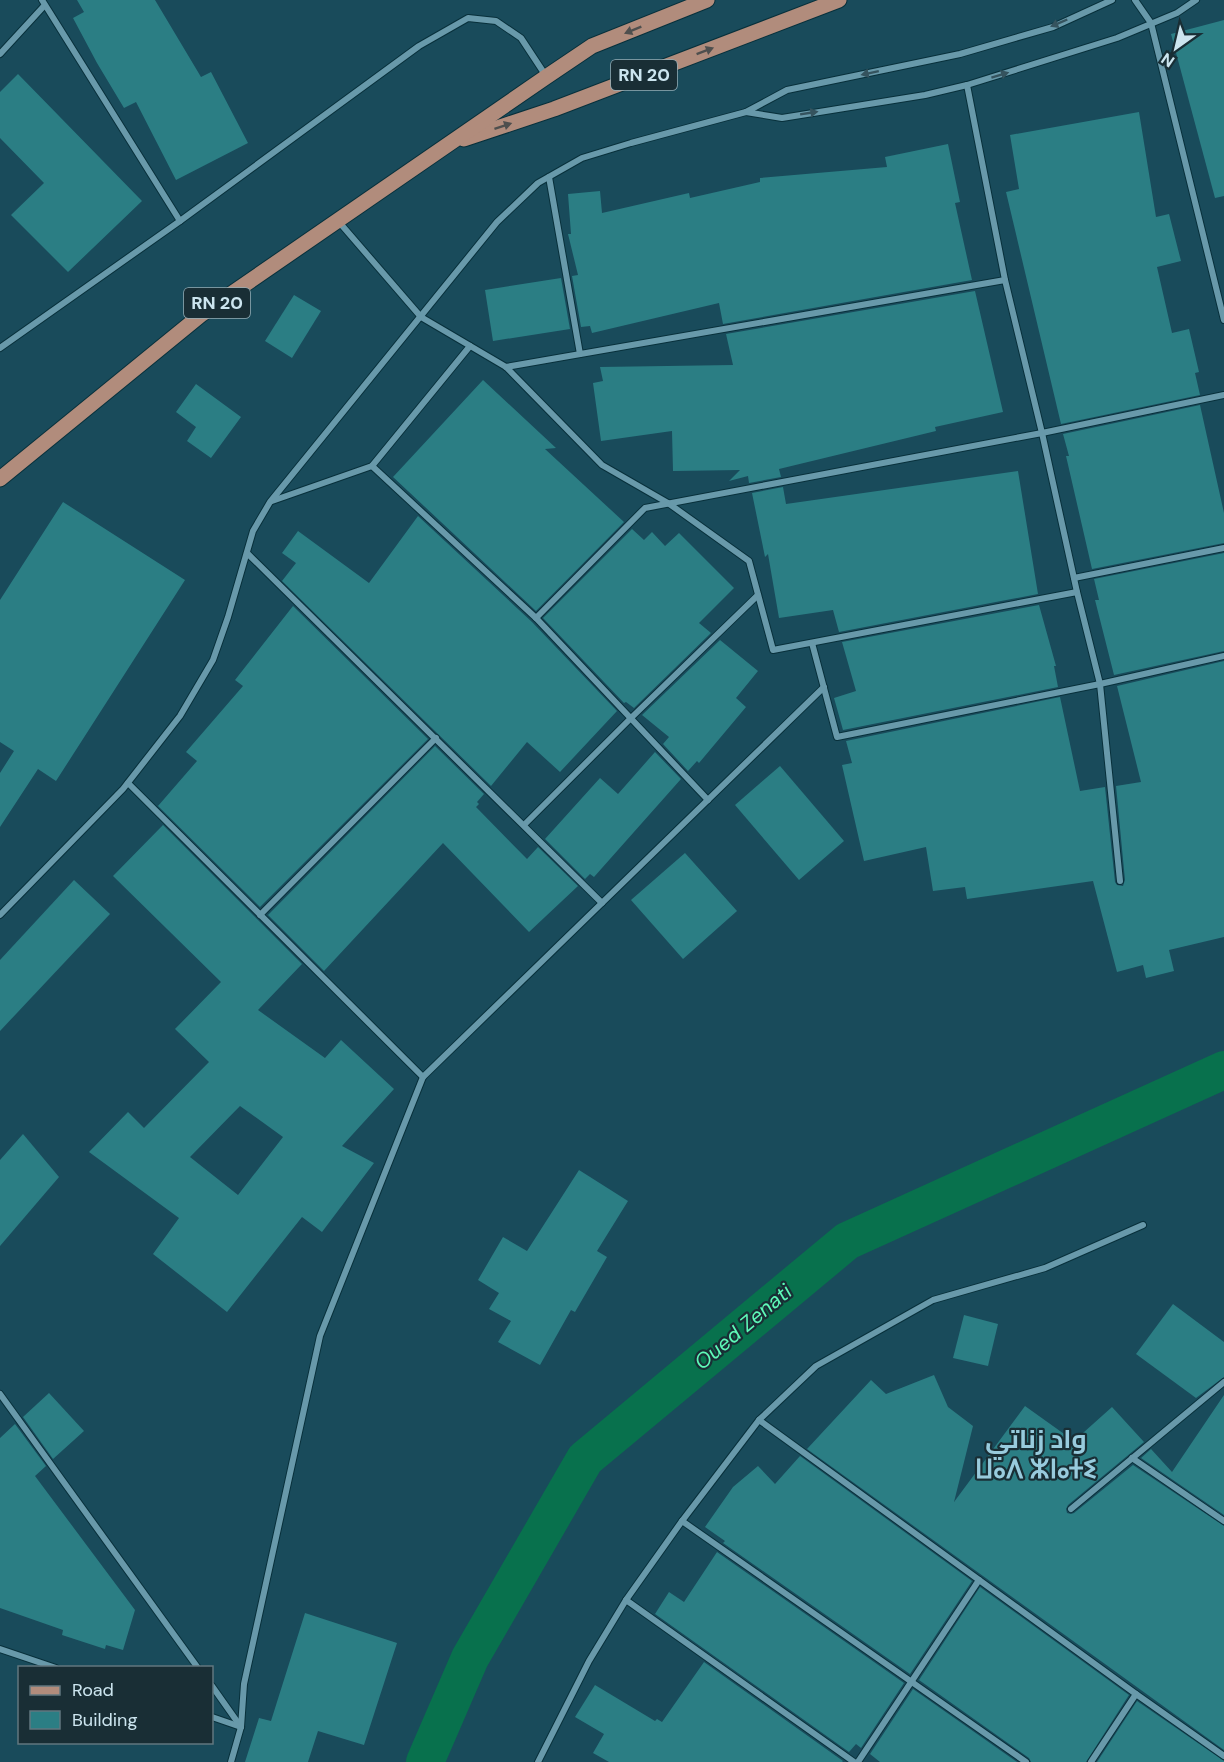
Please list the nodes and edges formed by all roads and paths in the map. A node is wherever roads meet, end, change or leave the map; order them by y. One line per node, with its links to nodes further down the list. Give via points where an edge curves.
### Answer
1 (706, 0): 9 (main road, RN 20, one-way to 9, via 592,46)
2 (839, 0): 12 (main road, RN 20, one-way to 2, via 554,110)
3 (1112, 0): 11 (street, one-way to 11, via 1053,27 960,54 787,90)
4 (1135, 0): 7 (street)
5 (1196, 0): 7 (street)
6 (43, 3): 8 (street); 15 (street)
7 (1151, 23): 10 (street, one-way to 7, via 1106,42); 18 (street)
8 (0, 54)
9 (546, 77): 12 (main road, RN 20); 15 (street, via 521,38 496,21 468,18 418,46)
10 (967, 85): 11 (street, one-way to 10, via 782,118); 16 (street)
11 (746, 112): 13 (street, via 582,158)
12 (447, 144): 14 (main road, RN 20)
13 (549, 177): 17 (street, via 497,222); 21 (street)
14 (338, 220): 17 (street); 26 (main road, RN 20, via 202,314)
15 (180, 221): 20 (street)
16 (1005, 280): 21 (street); 24 (street)
17 (422, 317): 19 (street); 27 (street)
18 (1224, 320)
19 (470, 346): 22 (street); 25 (street)
20 (0, 348)
21 (580, 354): 22 (street)
22 (506, 367): 28 (street, via 602,465)
23 (1224, 395): 24 (street)
24 (1042, 433): 28 (street); 31 (street)
25 (372, 466): 27 (street); 34 (street)
26 (0, 479)
27 (270, 502): 30 (street, via 253,531)
28 (668, 503): 33 (street, via 749,561); 34 (street, via 645,508)
29 (1224, 548): 31 (street)
30 (247, 553): 40 (street); 41 (street, via 213,660 180,716)
31 (1074, 578): 32 (street)
32 (1077, 592): 35 (street); 37 (street)
33 (758, 595): 35 (street, via 773,650); 39 (street)
34 (536, 618): 39 (street)
35 (812, 643): 38 (street)
36 (1224, 656): 37 (street)
37 (1100, 684): 38 (street, via 837,737); 44 (street)
38 (824, 687): 42 (street)
39 (631, 718): 42 (street); 43 (street)
40 (436, 738): 43 (street); 47 (street)
41 (128, 783): 46 (street); 47 (street)
42 (708, 800): 45 (street)
43 (524, 825): 45 (street)
44 (1119, 881)
45 (602, 903): 48 (street)
46 (0, 915)
47 (260, 915): 48 (street)
48 (423, 1077): 66 (street, via 320,1336 244,1684)
49 (1143, 1225): 52 (street, via 1045,1268 933,1300 816,1366)
50 (1224, 1382): 53 (street)
51 (0, 1394): 61 (street)
52 (759, 1420): 55 (street); 57 (street)
53 (1132, 1458): 54 (street); 56 (street)
54 (1071, 1509)
55 (682, 1521): 58 (street); 62 (street)
56 (1224, 1521)
57 (979, 1580): 62 (street); 64 (street)
58 (626, 1600): 69 (street, via 589,1661); 70 (street)
59 (0, 1649): 60 (street)
60 (50, 1666)
61 (197, 1666)
62 (911, 1682): 70 (street); 71 (street)
63 (213, 1687): 66 (street)
64 (1136, 1694): 67 (street); 72 (street)
65 (213, 1717): 66 (street)
66 (242, 1727): 68 (street)
67 (1224, 1756)
68 (231, 1762)
69 (537, 1762)
70 (856, 1762)
71 (1026, 1762)
72 (1091, 1762)

